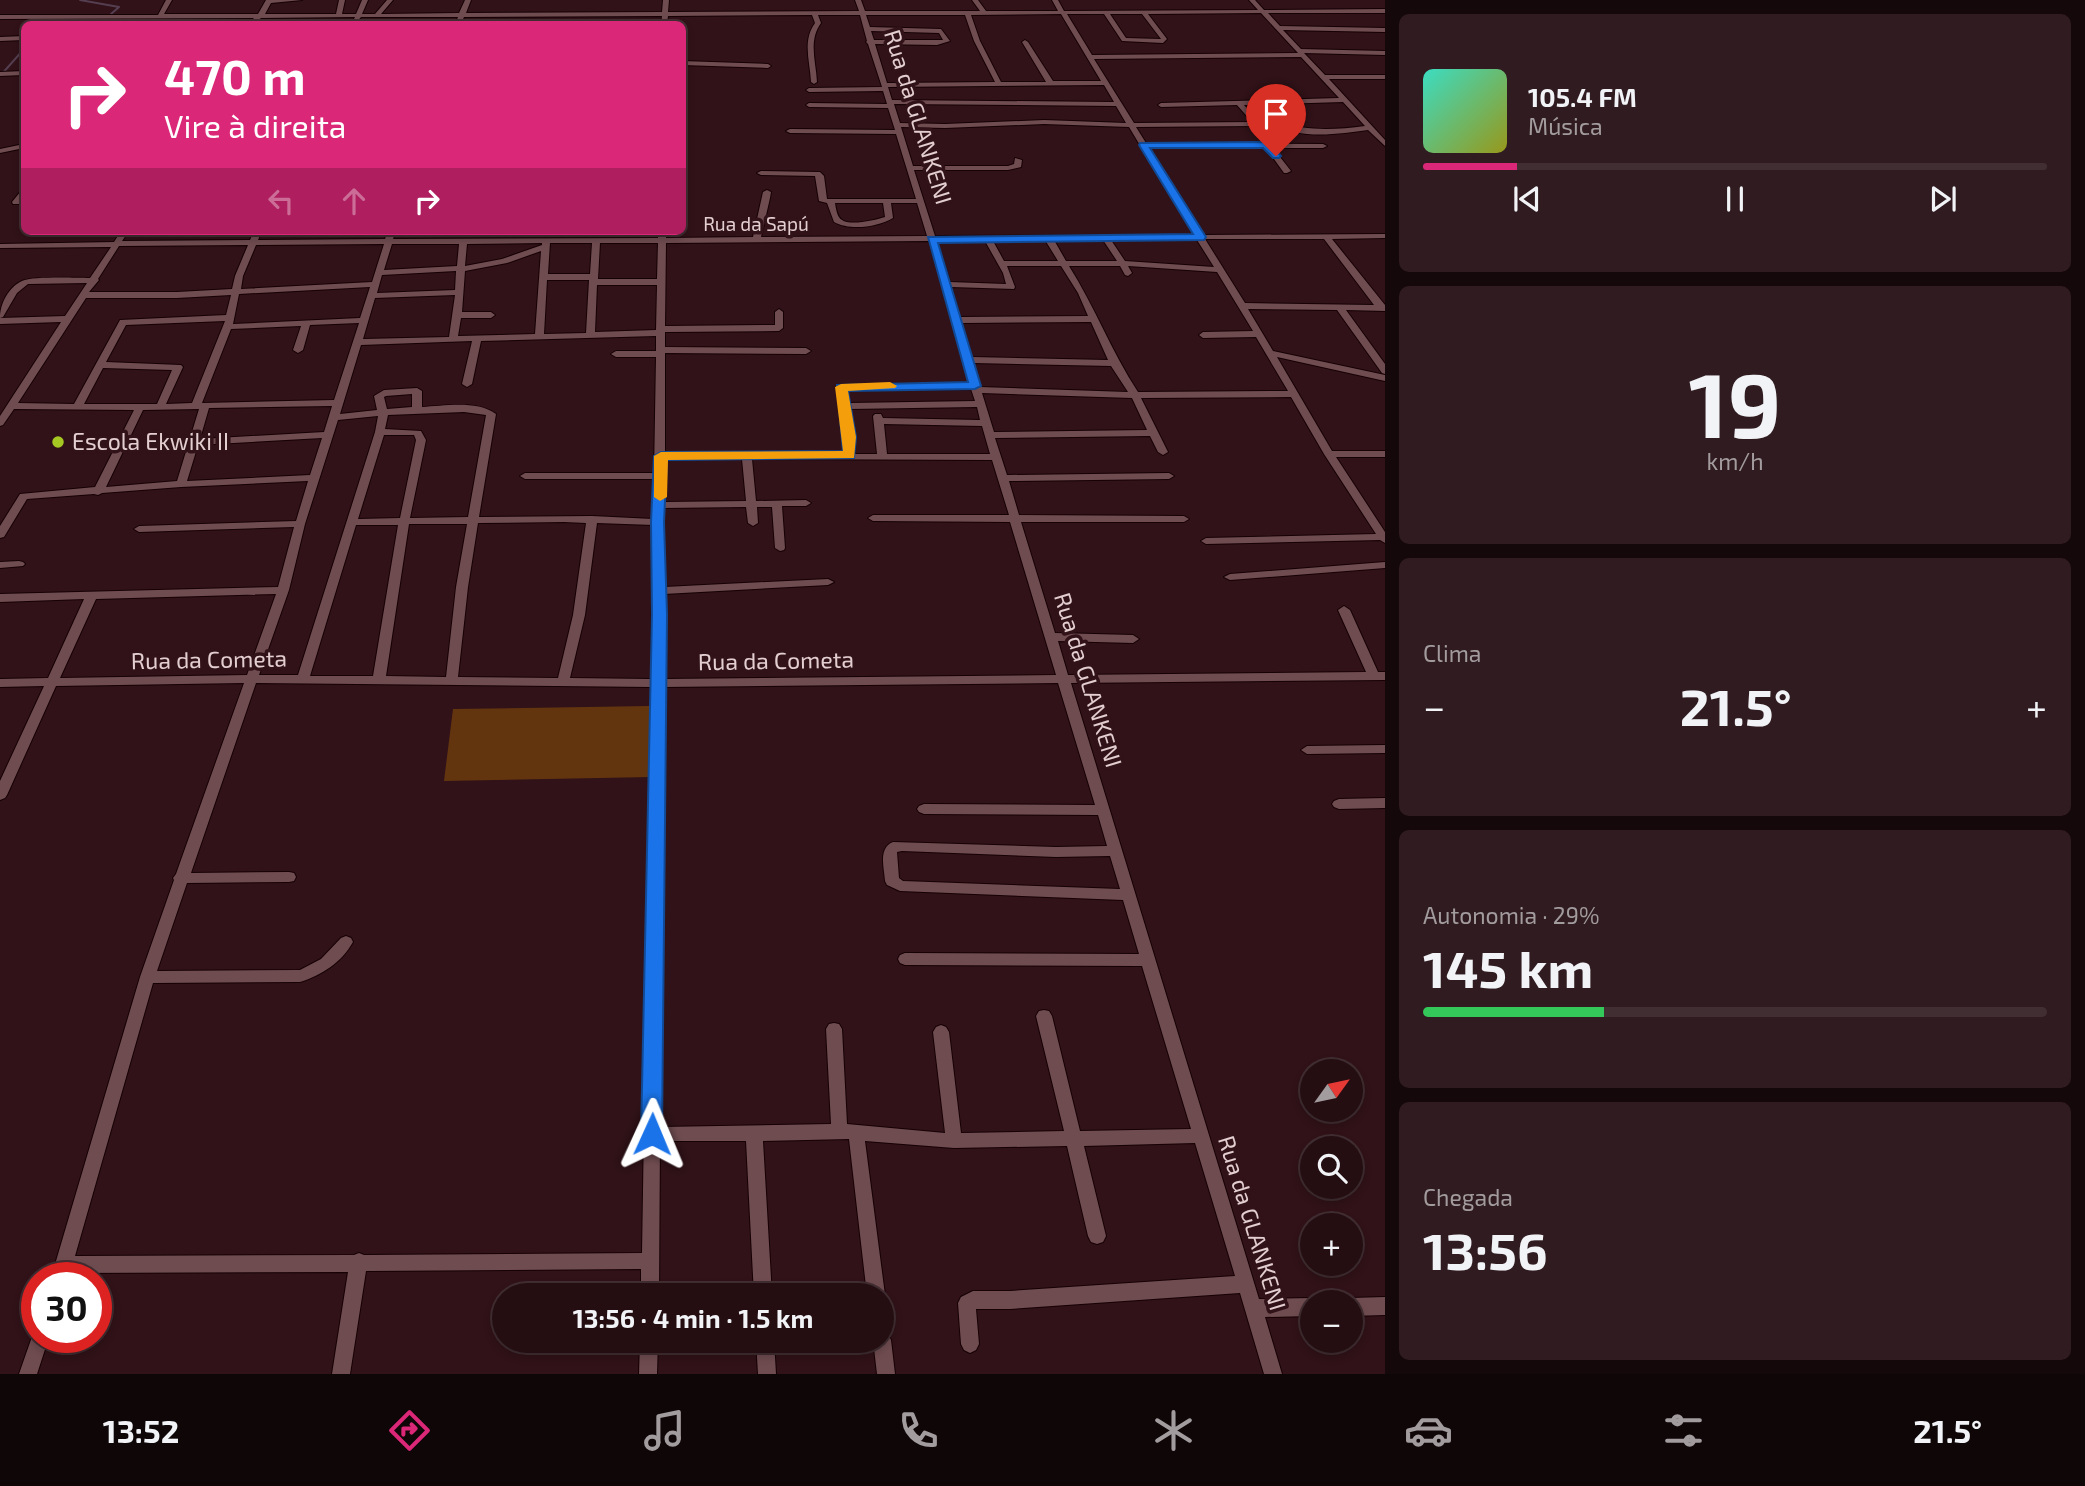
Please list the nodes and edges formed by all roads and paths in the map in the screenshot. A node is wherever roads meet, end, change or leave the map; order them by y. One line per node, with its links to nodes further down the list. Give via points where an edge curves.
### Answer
1 (169, 0): 31 (street)
2 (269, 0): 3 (street); 32 (street)
3 (299, 0)
4 (342, 0): 33 (street)
5 (366, 0): 34 (street)
6 (390, 0): 35 (street)
7 (468, 0): 29 (street)
8 (666, 0): 22 (street)
9 (761, 0): 23 (street)
10 (858, 0): 25 (street, Rua da GLANKENI)
11 (898, 0): 26 (street)
12 (975, 0): 28 (street)
13 (1055, 0): 17 (street)
14 (1252, 0): 20 (street)
15 (1364, 11): 20 (street); 21 (street); 45 (street)
16 (590, 12): 22 (street); 29 (street); 41 (street)
17 (1062, 12): 18 (street); 28 (street); 52 (street)
18 (1106, 12): 19 (street); 19 (street, via 1124,40 1163,41)
19 (1144, 12): 20 (street)
20 (1263, 12): 43 (street)
21 (1384, 12)
22 (666, 13): 23 (street); 42 (street)
23 (764, 13): 24 (street)
24 (814, 13): 25 (street); 59 (street, via 818,23 809,39)
25 (860, 13): 26 (street); 44 (street, Rua da GLANKENI)
26 (900, 13): 27 (street)
27 (968, 13): 28 (street); 61 (street, via 973,36)
28 (984, 13)
29 (461, 15): 35 (street); 40 (street)
30 (104, 16): 31 (street); 36 (street); 37 (street)
31 (160, 16): 32 (street)
32 (259, 16): 33 (street); 38 (street)
33 (338, 16): 34 (street)
34 (358, 16): 35 (street); 39 (street)
35 (376, 16)
36 (0, 17)
37 (100, 21)
38 (253, 21)
39 (356, 21)
40 (459, 21)
41 (584, 21)
42 (665, 21)
43 (1279, 28): 45 (street); 51 (street)
44 (867, 29): 48 (street, Rua da GLANKENI); 48 (street, via 941,31 947,41)
45 (1384, 31)
46 (21, 38): 47 (street)
47 (0, 39)
48 (869, 42): 63 (street, Rua da GLANKENI)
49 (1025, 42): 62 (street)
50 (1385, 52): 51 (street)
51 (1301, 53): 52 (street); 58 (street)
52 (1090, 57): 60 (street)
53 (686, 63): 54 (street)
54 (768, 66)
55 (21, 73): 56 (street)
56 (0, 74)
57 (1385, 77): 58 (street)
58 (1324, 78): 65 (street)
59 (814, 82)
60 (1105, 83): 62 (street); 68 (street)
61 (999, 84): 62 (street); 63 (street)
62 (1051, 84)
63 (884, 87): 64 (street); 67 (street, Rua da GLANKENI)
64 (809, 90)
65 (1344, 100): 66 (street); 73 (street)
66 (1238, 102): 72 (street, via 1160,105); 72 (street, via 1258,124)
67 (889, 104): 68 (street); 69 (street); 74 (street, Rua da GLANKENI)
68 (1118, 104): 71 (street)
69 (809, 105)
70 (1277, 124): 73 (street)
71 (1131, 125): 72 (street); 74 (street, via 1044,122); 77 (street)
72 (1180, 125)
73 (1370, 128): 76 (street)
74 (897, 129): 75 (street); 83 (street, Rua da GLANKENI)
75 (790, 131)
76 (1385, 144)
77 (1144, 145): 78 (street); 98 (street)
78 (1268, 146): 79 (street); 84 (street)
79 (1322, 146)
80 (21, 147): 81 (street)
81 (0, 152)
82 (1018, 160): 83 (street, via 1018,165 1008,168)
83 (909, 168): 90 (street, Rua da GLANKENI)
84 (1287, 171)
85 (761, 173): 88 (street, via 817,174 822,200)
86 (767, 192): 104 (street)
87 (21, 196): 91 (street)
88 (830, 201): 89 (street); 89 (street, via 834,216 844,224 889,218)
89 (887, 201): 90 (street)
90 (920, 201): 102 (street, Rua da GLANKENI)
91 (16, 202)
92 (123, 235): 109 (street)
93 (256, 235): 108 (street)
94 (485, 235): 107 (street)
95 (662, 236): 104 (street, Rua da Sapú); 105 (street, Rua da Sapú); 123 (street)
96 (1385, 236): 99 (street, Rua da Sapú)
97 (390, 237): 106 (street, Rua da Sapú); 108 (street, Rua da Sapú); 124 (street)
98 (1200, 237): 99 (street, Rua da Sapú); 101 (street, Rua da Sapú); 117 (street)
99 (1327, 237): 131 (street)
100 (1048, 238): 101 (street, Rua da Sapú); 103 (street, Rua da Sapú); 116 (street)
101 (1105, 238): 114 (street)
102 (932, 239): 103 (street, Rua da Sapú); 104 (street, Rua da Sapú); 125 (street, Rua da GLANKENI)
103 (988, 239): 113 (street)
104 (757, 240)
105 (596, 241): 110 (street, Rua da Sapú); 122 (street)
106 (463, 242): 107 (street, Rua da Sapú); 118 (street)
107 (484, 242): 110 (street, Rua da Sapú)
108 (253, 243): 109 (street, Rua da Sapú); 126 (street)
109 (117, 244): 111 (street, Rua da Sapú); 121 (street)
110 (546, 244): 112 (street); 115 (street)
111 (0, 246)
112 (514, 260): 115 (street); 118 (street)
113 (1002, 263): 116 (street); 125 (street, via 1012,284 1009,287)
114 (1122, 264): 116 (street); 117 (street); 119 (street)
115 (545, 265): 120 (street)
116 (1065, 265): 137 (street)
117 (1220, 270): 129 (street)
118 (460, 271): 124 (street); 127 (street)
119 (1128, 273)
120 (544, 277): 122 (street); 147 (street)
121 (94, 280): 128 (street); 133 (street, via 26,282 14,291)
122 (594, 280): 123 (street); 145 (street)
123 (661, 282): 143 (street)
124 (375, 284): 126 (street); 127 (street); 138 (street)
125 (946, 284): 139 (street, Rua da GLANKENI)
126 (235, 292): 128 (street); 141 (street)
127 (457, 292): 134 (street)
128 (85, 295): 136 (street)
129 (1243, 306): 130 (street); 144 (street)
130 (1340, 308): 131 (street); 159 (street)
131 (1383, 308)
132 (779, 312): 143 (street, via 779,328)
133 (0, 315)
134 (458, 315): 135 (street); 149 (street)
135 (491, 315)
136 (69, 319): 140 (street); 173 (street)
137 (1095, 319): 139 (street); 157 (street)
138 (365, 320): 142 (street); 150 (street)
139 (955, 320): 156 (street, Rua da GLANKENI)
140 (0, 321)
141 (229, 323): 142 (street); 158 (street, via 122,322); 169 (street)
142 (306, 323): 151 (street)
143 (659, 331): 145 (street); 153 (street)
144 (1259, 334): 146 (street); 154 (street)
145 (590, 335): 147 (street)
146 (1203, 335)
147 (539, 336): 148 (street)
148 (477, 339): 149 (street); 161 (street)
149 (453, 340): 150 (street)
150 (359, 342): 165 (street)
151 (298, 350)
152 (806, 351): 153 (street)
153 (661, 352): 155 (street); 190 (street)
154 (1270, 353): 160 (street); 163 (street)
155 (615, 355)
156 (968, 360): 157 (street); 162 (street, Rua da GLANKENI)
157 (1114, 363): 164 (street)
158 (101, 365): 168 (street); 172 (street, via 178,367)
159 (1385, 372)
160 (1385, 378)
161 (467, 384)
162 (976, 388): 164 (street); 166 (street, Rua da GLANKENI); 170 (street, via 844,386)
163 (1294, 394): 164 (street); 186 (street)
164 (1135, 395): 181 (street)
165 (338, 403): 169 (street); 176 (street)
166 (980, 404): 167 (street); 178 (street, Rua da GLANKENI)
167 (877, 405): 170 (street); 177 (street)
168 (78, 406): 171 (street); 173 (street)
169 (201, 406): 172 (street); 184 (street)
170 (844, 406): 189 (street)
171 (140, 407): 172 (street); 199 (street)
172 (160, 407)
173 (6, 410): 179 (street)
174 (418, 410): 175 (street); 175 (street, via 417,391 384,393 379,396); 206 (street, via 479,409 491,414)
175 (383, 414): 176 (street); 180 (street)
176 (334, 417): 182 (street)
177 (879, 421): 178 (street); 191 (street)
178 (986, 423): 183 (street, Rua da GLANKENI)
179 (0, 424)
180 (380, 432): 209 (street, via 421,436); 210 (street)
181 (1152, 433): 183 (street); 185 (street)
182 (327, 435): 184 (street); 196 (street)
183 (990, 435): 192 (street, Rua da GLANKENI)
184 (193, 442): 198 (street)
185 (1163, 452)
186 (1329, 454): 187 (street); 216 (street)
187 (1385, 454)
188 (747, 455): 189 (street); 190 (street); 202 (street)
189 (849, 455): 191 (street)
190 (661, 456): 194 (street)
191 (882, 457): 192 (street)
192 (996, 457): 197 (street, Rua da GLANKENI)
193 (524, 476): 194 (street)
194 (660, 476): 203 (street)
195 (1169, 476): 197 (street)
196 (316, 478): 198 (street); 213 (street)
197 (1003, 478): 208 (street, Rua da GLANKENI)
198 (181, 484): 199 (street)
199 (99, 492): 215 (street, via 24,496)
200 (777, 503): 201 (street); 202 (street); 218 (street)
201 (806, 503)
202 (750, 504): 203 (street); 212 (street)
203 (660, 505): 211 (street)
204 (873, 518): 208 (street)
205 (1184, 519): 208 (street)
206 (474, 520): 207 (street); 209 (street); 236 (street)
207 (592, 520): 211 (street); 237 (street, via 579,615)
208 (1016, 520): 229 (street, Rua da GLANKENI)
209 (405, 521): 210 (street); 235 (street)
210 (354, 522): 234 (street)
211 (657, 522): 225 (street)
212 (753, 523)
213 (300, 524): 214 (street); 224 (street)
214 (139, 529)
215 (0, 535)
216 (1384, 538): 217 (street)
217 (1206, 541)
218 (780, 548)
219 (19, 564): 220 (street)
220 (0, 565)
221 (1385, 565): 222 (street)
222 (1230, 577)
223 (828, 582): 225 (street)
224 (283, 590): 226 (street); 233 (street)
225 (659, 590): 240 (street)
226 (92, 595): 227 (street); 239 (street)
227 (0, 598)
228 (1344, 610): 231 (street)
229 (1052, 637): 230 (street); 232 (street, Rua da GLANKENI)
230 (1133, 639)
231 (1379, 676): 232 (street, Rua da Cometa)
232 (1064, 678): 240 (street, Rua da Cometa); 247 (street, Rua da GLANKENI)
233 (253, 679): 234 (street, Rua da Cometa); 239 (street, Rua da Cometa); 250 (street)
234 (303, 680): 235 (street, Rua da Cometa)
235 (379, 680): 236 (street, Rua da Cometa)
236 (452, 680): 237 (street, Rua da Cometa)
237 (562, 682): 240 (street, Rua da Cometa)
238 (0, 683): 239 (street, Rua da Cometa)
239 (53, 683): 243 (street)
240 (658, 683): 260 (street)
241 (1385, 749): 242 (street)
242 (1307, 750)
243 (0, 795)
244 (1385, 803): 245 (street)
245 (1339, 804)
246 (924, 809): 247 (street)
247 (1104, 810): 248 (street, Rua da GLANKENI)
248 (1116, 851): 251 (street, Rua da GLANKENI); 251 (street, via 902,846 890,851 892,881 900,886)
249 (289, 877): 250 (street)
250 (180, 878): 255 (street)
251 (1128, 895): 254 (street, Rua da GLANKENI)
252 (346, 942): 255 (street, via 319,970 300,976)
253 (905, 959): 254 (street)
254 (1149, 960): 262 (street, Rua da GLANKENI)
255 (147, 977): 268 (street)
256 (1044, 1016): 263 (street)
257 (834, 1029): 259 (street)
258 (941, 1032): 264 (street)
259 (848, 1131): 261 (street); 264 (street); 272 (street)
260 (652, 1134): 261 (street); 267 (street)
261 (754, 1135): 271 (street)
262 (1202, 1136): 263 (street); 273 (street, Rua da GLANKENI)
263 (1073, 1140): 264 (street); 265 (street)
264 (954, 1141)
265 (1097, 1236)
266 (359, 1261): 267 (street); 269 (street); 284 (street)
267 (650, 1261): 270 (street)
268 (65, 1262)
269 (112, 1269)
270 (649, 1283)
271 (761, 1283)
272 (874, 1283)
273 (1247, 1284): 277 (street, Rua da GLANKENI); 278 (street, via 973,1300 966,1310)
274 (1385, 1306): 276 (street)
275 (1300, 1307): 277 (street)
276 (1363, 1307)
277 (1254, 1308): 288 (street, Rua da GLANKENI)
278 (970, 1344)
279 (35, 1353): 283 (street)
280 (649, 1353): 285 (street)
281 (766, 1353): 286 (street)
282 (884, 1353): 287 (street)
283 (28, 1374)
284 (341, 1374)
285 (648, 1374)
286 (767, 1374)
287 (886, 1374)
288 (1273, 1374)

